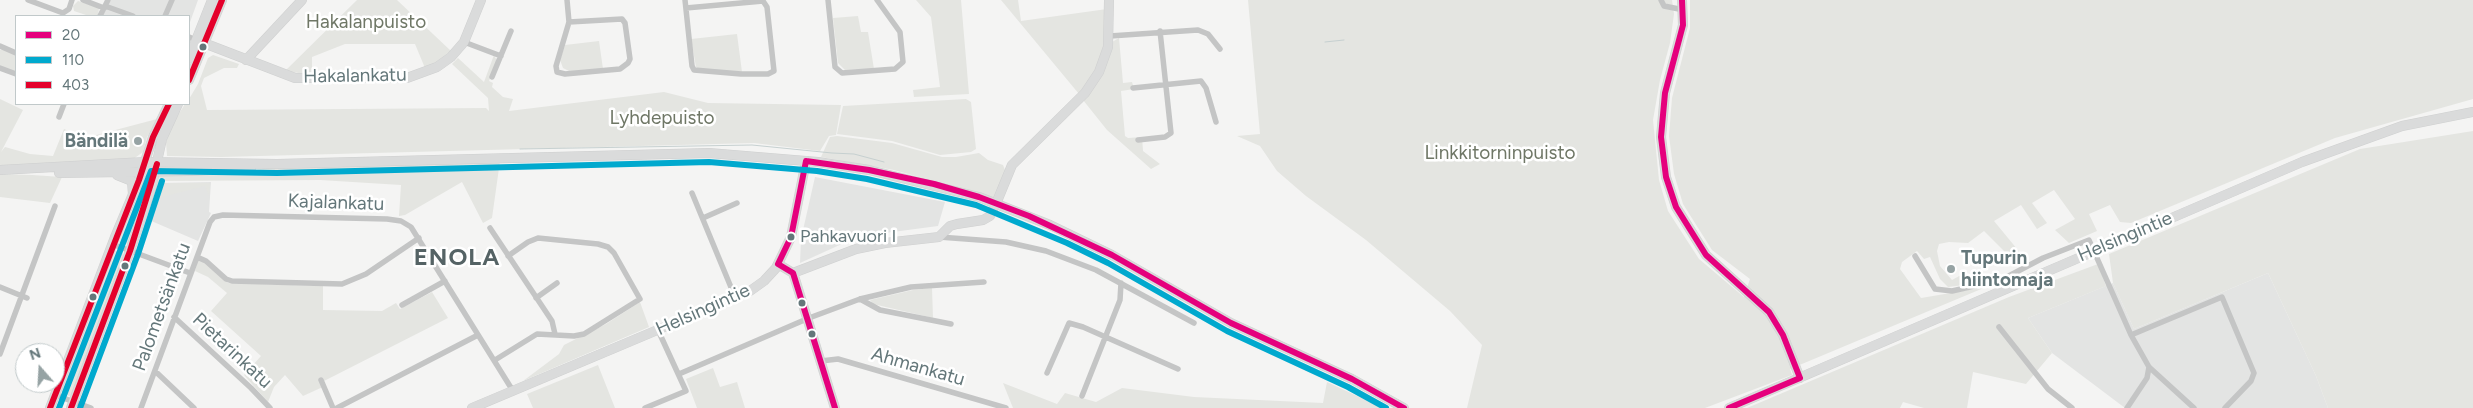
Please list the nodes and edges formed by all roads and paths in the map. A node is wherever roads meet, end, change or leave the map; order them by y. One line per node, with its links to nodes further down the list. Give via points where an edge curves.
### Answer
1 (28, 0): 2 (street, via 63,13)
2 (72, 0)
3 (83, 0): 16 (street)
4 (172, 0): 20 (street)
5 (212, 0): 25 (main road)
6 (222, 0): 25 (main road)
7 (302, 0): 32 (main road)
8 (481, 0): 26 (main road, Hakalankatu)
9 (567, 0): 21 (street)
10 (685, 0): 17 (street)
11 (828, 0): 12 (street, via 835,67 842,73 895,69 903,62 898,27)
12 (877, 0)
13 (1110, 0): 24 (main road)
14 (1661, 0): 18 (street, via 1664,6)
15 (1682, 0): 18 (main road)
16 (105, 5): 19 (street)
17 (686, 8): 17 (street, via 694,70 759,74 774,71 767,7 762,1)
18 (1684, 10): 98 (main road, via 1665,93 1661,137 1666,177 1676,207 1706,255 1769,312 1783,335)
19 (130, 15)
20 (165, 15)
21 (570, 22): 21 (street, via 557,72 565,74 620,68 628,63 622,19)
22 (511, 31): 31 (street)
23 (1160, 31): 24 (street); 28 (street, via 1198,30 1208,34); 37 (street)
24 (1110, 36): 59 (main road, via 1104,59 1085,93 1012,165 990,216 950,226)
25 (196, 40): 30 (main road); 32 (main road, Hakalankatu); 35 (main road)
26 (464, 42): 31 (street); 32 (main road, Hakalankatu, via 452,57 437,67 403,78 295,78)
27 (0, 46): 29 (street)
28 (1220, 49)
29 (15, 53)
30 (190, 55)
31 (501, 56): 36 (street)
32 (246, 60)
33 (0, 68): 34 (street)
34 (15, 74)
35 (190, 74)
36 (492, 77)
37 (1165, 83): 38 (street); 44 (street, via 1196,80 1203,83); 45 (street, via 1171,135)
38 (1133, 88)
39 (64, 105): 43 (street)
40 (169, 105): 47 (main road)
41 (178, 105): 48 (main road, via 162,139)
42 (2473, 112): 63 (main road, Helsingintie, via 2402,126 2350,143)
43 (59, 117)
44 (1216, 122)
45 (1138, 140)
46 (806, 161): 48 (main road, via 709,153); 67 (main road, Helsingintie, via 791,237); 115 (main road, via 934,184 979,196 1022,213 1112,255 1231,323 1352,379)
47 (144, 167): 48 (main road); 50 (main road); 51 (main road); 53 (main road)
48 (156, 167): 62 (main road)
49 (0, 170): 50 (main road)
50 (29, 170): 51 (main road)
51 (107, 173): 53 (main road, via 130,179 134,184)
52 (692, 193): 57 (street)
53 (133, 195): 61 (main road)
54 (737, 203): 57 (street)
55 (55, 206): 75 (street)
56 (214, 217): 60 (street, Kajalankatu, via 388,219 411,227); 66 (street, Palometsänkatu)
57 (703, 218): 76 (street)
58 (490, 228): 64 (street)
59 (939, 237): 69 (main road, via 885,242 856,249); 73 (street, via 1006,242 1046,251)
60 (419, 238): 66 (street, via 366,274 342,284 232,281); 70 (street, Kajalankatu)
61 (112, 244): 62 (street); 101 (main road)
62 (130, 250): 68 (street); 103 (main road)
63 (2095, 250): 65 (street, via 2089,240 2043,258 2001,280 1952,291 1935,289); 88 (street); 98 (main road, Helsingintie)
64 (508, 256): 77 (street); 86 (street, via 538,238 608,247 640,299 584,334)
65 (1915, 256)
66 (197, 257): 68 (street, Palometsänkatu)
67 (778, 264): 69 (main road); 76 (main road, Helsingintie, via 764,280)
68 (190, 273): 80 (street, Palometsänkatu)
69 (792, 273): 81 (main road)
70 (445, 281): 79 (street); 87 (street, Kajalankatu)
71 (984, 282): 78 (street, via 911,286)
72 (557, 283): 77 (street)
73 (1121, 283): 82 (street); 89 (street, via 1120,300)
74 (0, 287): 75 (street)
75 (25, 297): 90 (street)
76 (735, 297): 85 (main road, Helsingintie)
77 (536, 298): 86 (street, via 552,321)
78 (860, 299): 81 (street); 83 (street, via 880,310)
79 (402, 305)
80 (174, 317): 95 (street, Palometsänkatu); 108 (street, Pietarinkatu)
81 (809, 318): 92 (main road); 97 (street)
82 (1194, 323)
83 (951, 324)
84 (1999, 327): 117 (street, via 2048,389)
85 (658, 330): 97 (street); 100 (main road, Helsingintie)
86 (555, 334): 91 (street, via 537,334)
87 (478, 335): 91 (street, Kajalankatu); 110 (street)
88 (2131, 335): 93 (street); 120 (street, via 2222,297 2254,374)
89 (1106, 337): 94 (street); 96 (street, via 1069,323); 102 (street)
90 (0, 354)
91 (494, 360): 100 (street, Kajalankatu)
92 (821, 361): 113 (main road); 114 (street, Ahmankatu, via 838,359)
93 (2149, 367): 118 (street, via 2147,378); 119 (street)
94 (1178, 369)
95 (155, 371): 106 (street, Palometsänkatu); 107 (street)
96 (1047, 373)
97 (679, 374): 112 (street, via 686,391)
98 (1800, 378): 116 (main road, Helsingintie)
99 (321, 380): 109 (street)
100 (513, 391): 111 (main road, Helsingintie)
101 (55, 395): 103 (street); 104 (main road)
102 (1082, 396)
103 (72, 404): 105 (street)
104 (50, 408)
105 (91, 408)
106 (140, 408)
107 (194, 408)
108 (270, 408)
109 (333, 408)
110 (337, 408)
111 (472, 408)
112 (645, 408)
113 (835, 408)
114 (1006, 408)
115 (1404, 408)
116 (1729, 408)
117 (2072, 408)
118 (2127, 408)
119 (2194, 408)
120 (2225, 408)

